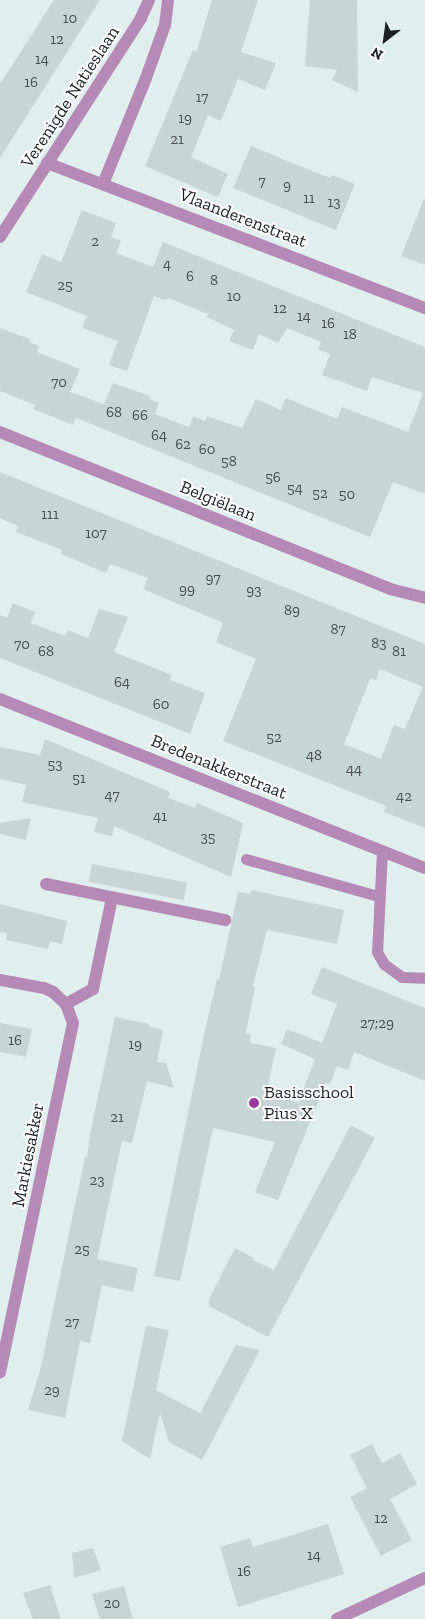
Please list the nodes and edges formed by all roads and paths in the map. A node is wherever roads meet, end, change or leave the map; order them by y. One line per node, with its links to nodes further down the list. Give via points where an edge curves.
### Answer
1 (149, 0): 3 (street, Verenigde Natieslaan, via 142,18)
2 (168, 0): 4 (street, via 165,25 146,78)
3 (48, 163): 4 (street, Vlaanderenstraat); 5 (street, Verenigde Natieslaan)
4 (102, 184): 6 (street, Vlaanderenstraat)
5 (0, 237)
6 (425, 308)
7 (0, 432): 8 (street, Belgiëlaan, via 390,590)
8 (425, 598)
9 (0, 699): 10 (street, Bredenakkerstraat)
10 (382, 851): 12 (street, Bredenakkerstraat); 14 (lane)
11 (246, 858): 14 (lane)
12 (425, 868)
13 (46, 884): 15 (street)
14 (378, 896): 17 (lane, via 377,952 384,964 402,978)
15 (112, 898): 16 (street); 19 (street, via 93,989)
16 (225, 920)
17 (425, 978)
18 (0, 980): 19 (street, via 44,988)
19 (66, 1004): 20 (street, Markiesakker, via 73,1023)
20 (0, 1372)
21 (425, 1578): 22 (street)
22 (337, 1619)

